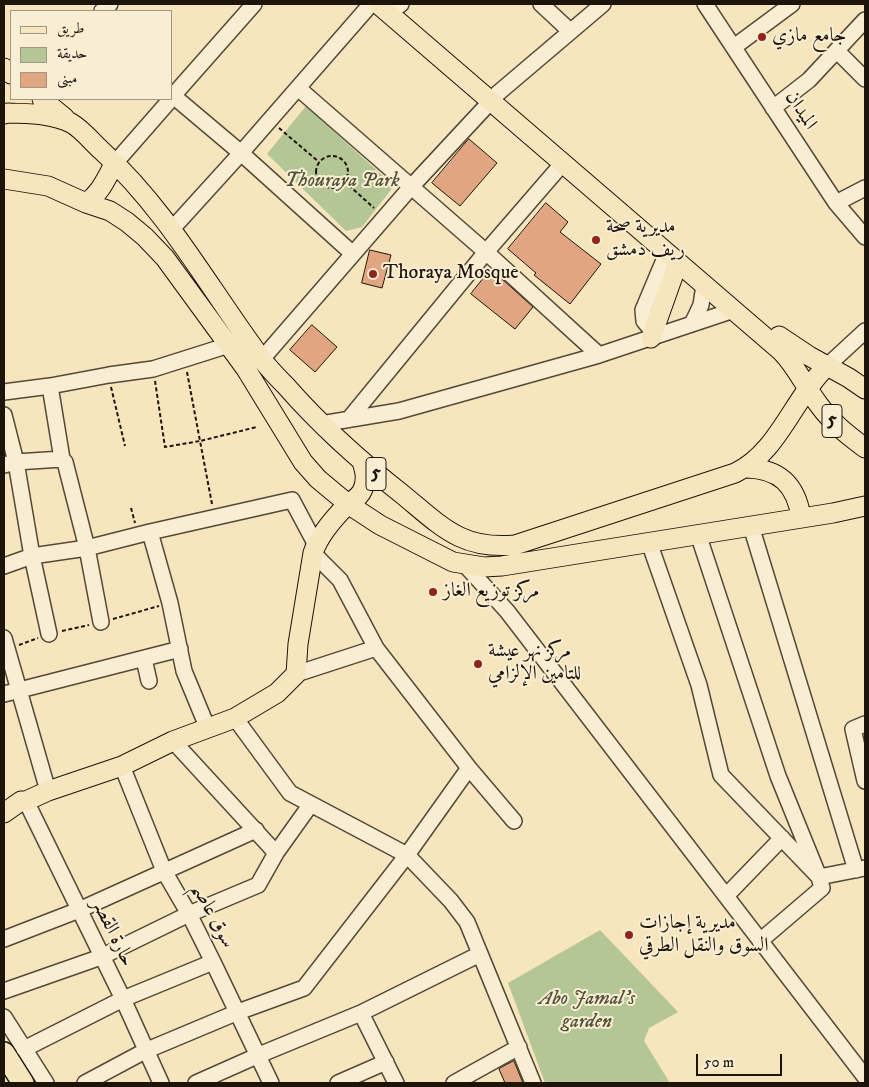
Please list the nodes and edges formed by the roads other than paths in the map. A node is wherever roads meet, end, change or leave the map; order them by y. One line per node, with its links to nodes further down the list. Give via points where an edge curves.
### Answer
1 (254, 4): 15 (street)
2 (371, 4): 14 (street)
3 (378, 4): 16 (main road)
4 (541, 4): 10 (street)
5 (603, 4): 10 (street)
6 (705, 4): 11 (street, الميدان)
7 (792, 4): 11 (street)
8 (397, 5): 16 (main road)
9 (865, 20): 12 (street)
10 (570, 31): 16 (street)
11 (734, 47): 19 (street, الميدان)
12 (837, 50): 13 (street); 19 (street, via 810,80)
13 (865, 80)
14 (298, 88): 22 (street); 26 (street)
15 (172, 97): 22 (street)
16 (494, 97): 24 (main road); 26 (street); 43 (main road, via 783,340)
17 (43, 100): 21 (main road)
18 (169, 100): 23 (street)
19 (773, 108): 29 (street, الميدان)
20 (4, 114): 21 (main road, 5, via 48,116)
21 (72, 124): 23 (main road, 5)
22 (241, 153): 30 (street); 33 (street)
23 (115, 163): 28 (main road, via 100,191); 30 (main road, 5)
24 (563, 163): 32 (street); 34 (main road)
25 (4, 179): 28 (main road, 5, via 48,186)
26 (411, 187): 32 (street); 33 (street)
27 (865, 188): 29 (street)
28 (86, 203): 40 (main road, 5, via 110,211 145,237 165,258)
29 (836, 203): 31 (street, الميدان)
30 (172, 229): 42 (main road, 5)
31 (865, 237)
32 (486, 252): 41 (street); 49 (street)
33 (353, 254): 42 (street)
34 (672, 258): 35 (main road); 39 (main road)
35 (704, 285): 36 (main road); 37 (street, via 701,305)
36 (734, 310): 37 (street); 45 (main road, via 790,360)
37 (692, 324): 39 (street)
38 (865, 331): 43 (street)
39 (652, 335): 41 (street)
40 (229, 344): 44 (street, via 153,369); 56 (main road, 5, via 303,462)
41 (599, 355): 49 (street, via 399,411)
42 (262, 359): 50 (main road, 5)
43 (826, 367): 45 (main road, 5); 46 (main road, 5)
44 (50, 386): 47 (street); 52 (street)
45 (807, 388): 51 (main road, 5, via 836,425); 55 (main road, 5, via 773,440)
46 (865, 389)
47 (4, 392)
48 (4, 415): 54 (street)
49 (349, 419): 50 (street)
50 (321, 424): 53 (main road, 5)
51 (865, 448)
52 (62, 459): 54 (street); 65 (street)
53 (362, 462): 55 (main road, 5, via 453,534 473,543 495,547 515,545); 56 (main road, via 366,482 356,499)
54 (10, 464): 67 (street)
55 (747, 468): 59 (main road, via 767,470 785,480 794,491)
56 (348, 504): 66 (main road, via 325,530); 69 (main road, 5, via 441,557)
57 (865, 506): 58 (main road, 5)
58 (833, 513): 59 (main road, 5); 60 (main road)
59 (801, 517): 61 (main road, 5)
60 (865, 519)
61 (751, 526): 63 (main road, 5); 96 (street)
62 (150, 532): 65 (street); 66 (street, via 292,500); 74 (street)
63 (698, 534): 64 (main road, 5); 98 (street, via 778,776)
64 (649, 542): 69 (main road, 5, via 502,566); 93 (street, via 699,685 721,775)
65 (87, 548): 67 (street); 70 (street)
66 (314, 549): 73 (street, via 340,580); 76 (main road)
67 (32, 556): 68 (street); 71 (street)
68 (4, 566)
69 (466, 566): 99 (street, via 507,611)
70 (101, 622)
71 (49, 634)
72 (6, 644): 78 (street)
73 (376, 648): 76 (street); 85 (street)
74 (180, 649): 75 (street); 82 (street, via 184,671)
75 (144, 659): 77 (street); 78 (street)
76 (296, 674): 80 (main road, via 278,693)
77 (149, 681)
78 (19, 690): 79 (street); 87 (street)
79 (4, 694)
80 (235, 718): 82 (main road); 89 (street, via 290,793)
81 (865, 724): 86 (street, via 853,729)
82 (208, 729): 83 (main road)
83 (173, 741): 84 (main road); 92 (street)
84 (122, 766): 87 (main road); 97 (street, سوق عاصم)
85 (469, 768): 91 (street); 95 (street)
86 (865, 781)
87 (48, 791): 88 (main road)
88 (17, 802): 90 (main road); 100 (street, حارة القصر)
89 (311, 804): 94 (street); 95 (street)
90 (4, 813)
91 (514, 821)
92 (256, 830): 94 (street); 97 (street)
93 (782, 838): 98 (street); 99 (street)
94 (276, 853): 101 (street, via 258,885)
95 (407, 855): 104 (street, via 468,922); 109 (street, via 304,988)
96 (861, 869): 98 (street)
97 (164, 871): 100 (street); 101 (street, سوق عاصم)
98 (819, 877): 103 (street, via 822,888)
99 (726, 896): 103 (street)
100 (79, 910): 102 (street); 105 (street, حارة القصر)
101 (189, 914): 105 (street); 106 (street, سوق عاصم)
102 (4, 940)
103 (760, 940): 117 (street)
104 (480, 954): 110 (street); 112 (street)
105 (101, 957): 107 (street); 108 (street, حارة القصر)
106 (213, 962): 108 (street); 109 (street, سوق عاصم)
107 (4, 991)
108 (123, 999): 113 (street); 114 (street, حارة القصر)
109 (238, 1012): 114 (street); 115 (street, سوق عاصم)
110 (361, 1013): 115 (street); 116 (street)
111 (4, 1017): 113 (street)
112 (519, 1047): 126 (street); 127 (street)
113 (14, 1051): 118 (highway); 119 (street)
114 (145, 1051): 120 (street); 121 (street, حارة القصر)
115 (258, 1055): 122 (street); 123 (street, سوق عاصم)
116 (386, 1062): 124 (street); 125 (street)
117 (865, 1077)
118 (23, 1083)
119 (46, 1083)
120 (85, 1083)
121 (161, 1083)
122 (196, 1083)
123 (271, 1083)
124 (338, 1083)
125 (396, 1083)
126 (454, 1083)
127 (533, 1083)

